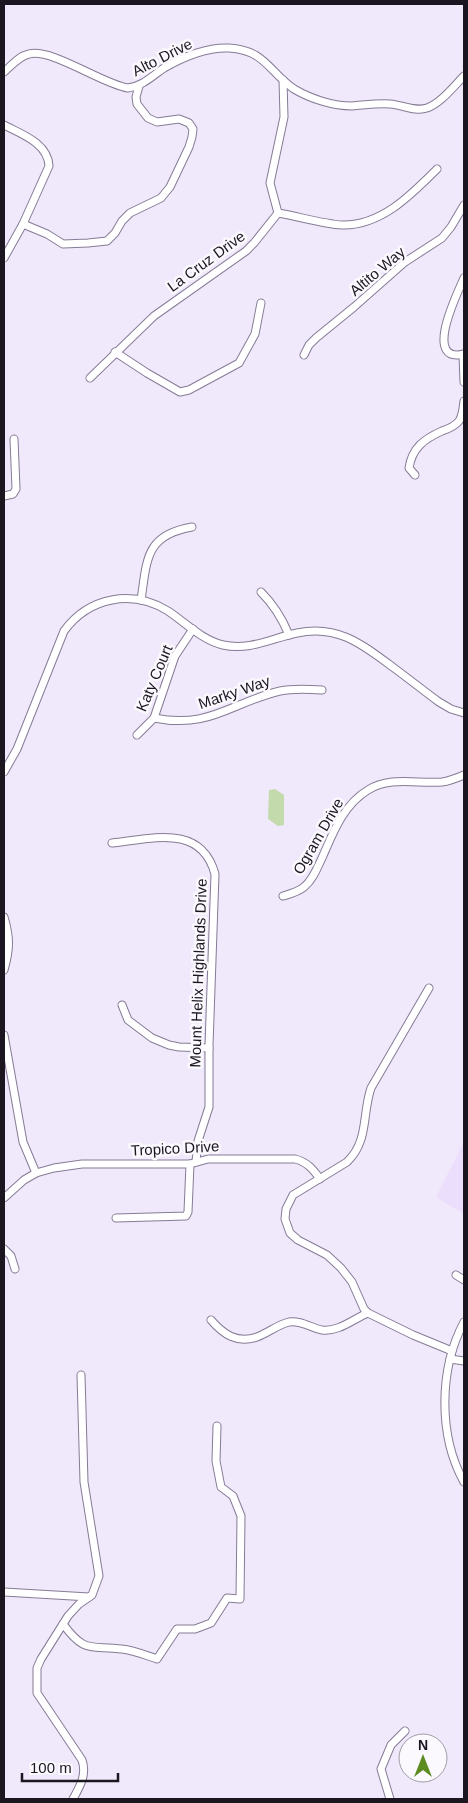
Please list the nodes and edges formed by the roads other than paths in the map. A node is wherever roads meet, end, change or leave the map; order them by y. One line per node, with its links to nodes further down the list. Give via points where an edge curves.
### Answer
1 (4, 72): 4 (street, Alto Drive, via 25,55 38,53 124,87)
2 (464, 76): 3 (street, Alto Drive, via 433,105 420,110 389,104 336,105 308,96)
3 (283, 80): 4 (street, Alto Drive, via 272,67 249,52 219,48 204,50 176,62); 8 (street, via 284,117 270,183)
4 (139, 86): 9 (street, via 137,104 148,118 157,122 179,119 189,123 193,129 189,147 170,187 161,198 130,213 107,241 63,244)
5 (4, 125): 9 (street, via 41,146 48,159 49,166)
6 (436, 170): 8 (street, via 392,210 358,224 342,225)
7 (464, 205): 15 (street, Altito Way, via 442,238 405,262 316,338)
8 (278, 213): 13 (street, La Cruz Drive, via 246,251 154,316)
9 (23, 224): 10 (street)
10 (4, 258)
11 (464, 278): 14 (street, via 444,334 447,350 454,355)
12 (261, 303): 13 (street, via 255,334 239,363 189,390 180,392)
13 (115, 352): 16 (street, La Cruz Drive)
14 (464, 354): 17 (street)
15 (304, 356)
16 (90, 378)
17 (464, 382)
18 (464, 401): 20 (street, via 458,421 421,442 413,454 409,468)
19 (14, 439): 21 (street, via 16,489 13,494)
20 (415, 476)
21 (4, 496)
22 (192, 528): 24 (street, via 168,533 153,547)
23 (261, 592): 26 (street, via 281,617)
24 (141, 600): 25 (street, via 167,610); 31 (street, via 104,601 85,610 69,625 17,749)
25 (193, 629): 26 (street, via 210,641 232,646 258,644); 29 (street, Katy Court, via 175,656)
26 (289, 635): 28 (street, via 317,631 354,639 439,702)
27 (322, 690): 29 (street, Marky Way, via 281,691 194,720)
28 (464, 713)
29 (154, 718): 30 (street, Katy Court)
30 (137, 735)
31 (4, 772)
32 (464, 776): 34 (street, Ogram Drive, via 443,782 384,783 361,794 337,824 314,875 305,886)
33 (112, 843): 40 (street, Mount Helix Highlands Drive, via 180,838 200,848 211,862 216,880)
34 (283, 896)
35 (4, 917): 36 (street, via 9,948)
36 (4, 970)
37 (429, 988): 43 (street, via 372,1088 362,1141 347,1162)
38 (122, 1005): 40 (street, via 128,1020 152,1038 169,1045)
39 (4, 1035): 42 (street, via 23,1142)
40 (209, 1048): 41 (street, Mount Helix Highlands Drive, via 209,1107)
41 (193, 1163): 42 (street, Tropico Drive, via 82,1164); 43 (street, Tropico Drive, via 208,1159 295,1159 312,1168); 45 (street, Mount Helix Highlands Drive, via 186,1216)
42 (36, 1173): 44 (street, Tropico Drive)
43 (320, 1179): 50 (street, via 293,1196 286,1209 286,1224 298,1240 327,1255 341,1268)
44 (4, 1198)
45 (116, 1218)
46 (4, 1249): 47 (street, via 11,1256)
47 (15, 1269)
48 (456, 1275): 49 (street)
49 (464, 1280)
50 (368, 1312): 51 (street, via 337,1329 321,1330 290,1322 248,1339 226,1335); 53 (street)
51 (211, 1320)
52 (464, 1322): 53 (street)
53 (451, 1355): 54 (street); 57 (street, via 445,1397 447,1429)
54 (464, 1361)
55 (80, 1375): 60 (street, via 84,1482 99,1576)
56 (217, 1426): 61 (street, via 216,1461 221,1487 233,1496 241,1516 240,1599 227,1598 211,1624 195,1629 177,1629 157,1658 124,1649 90,1648 74,1639)
57 (462, 1469): 58 (street)
58 (464, 1482)
59 (4, 1592): 60 (street)
60 (89, 1597): 61 (street)
61 (63, 1624): 63 (street, via 37,1668 37,1693 85,1768 85,1775)
62 (405, 1731): 64 (street, via 391,1745 382,1769)
63 (73, 1799)
64 (390, 1799)

